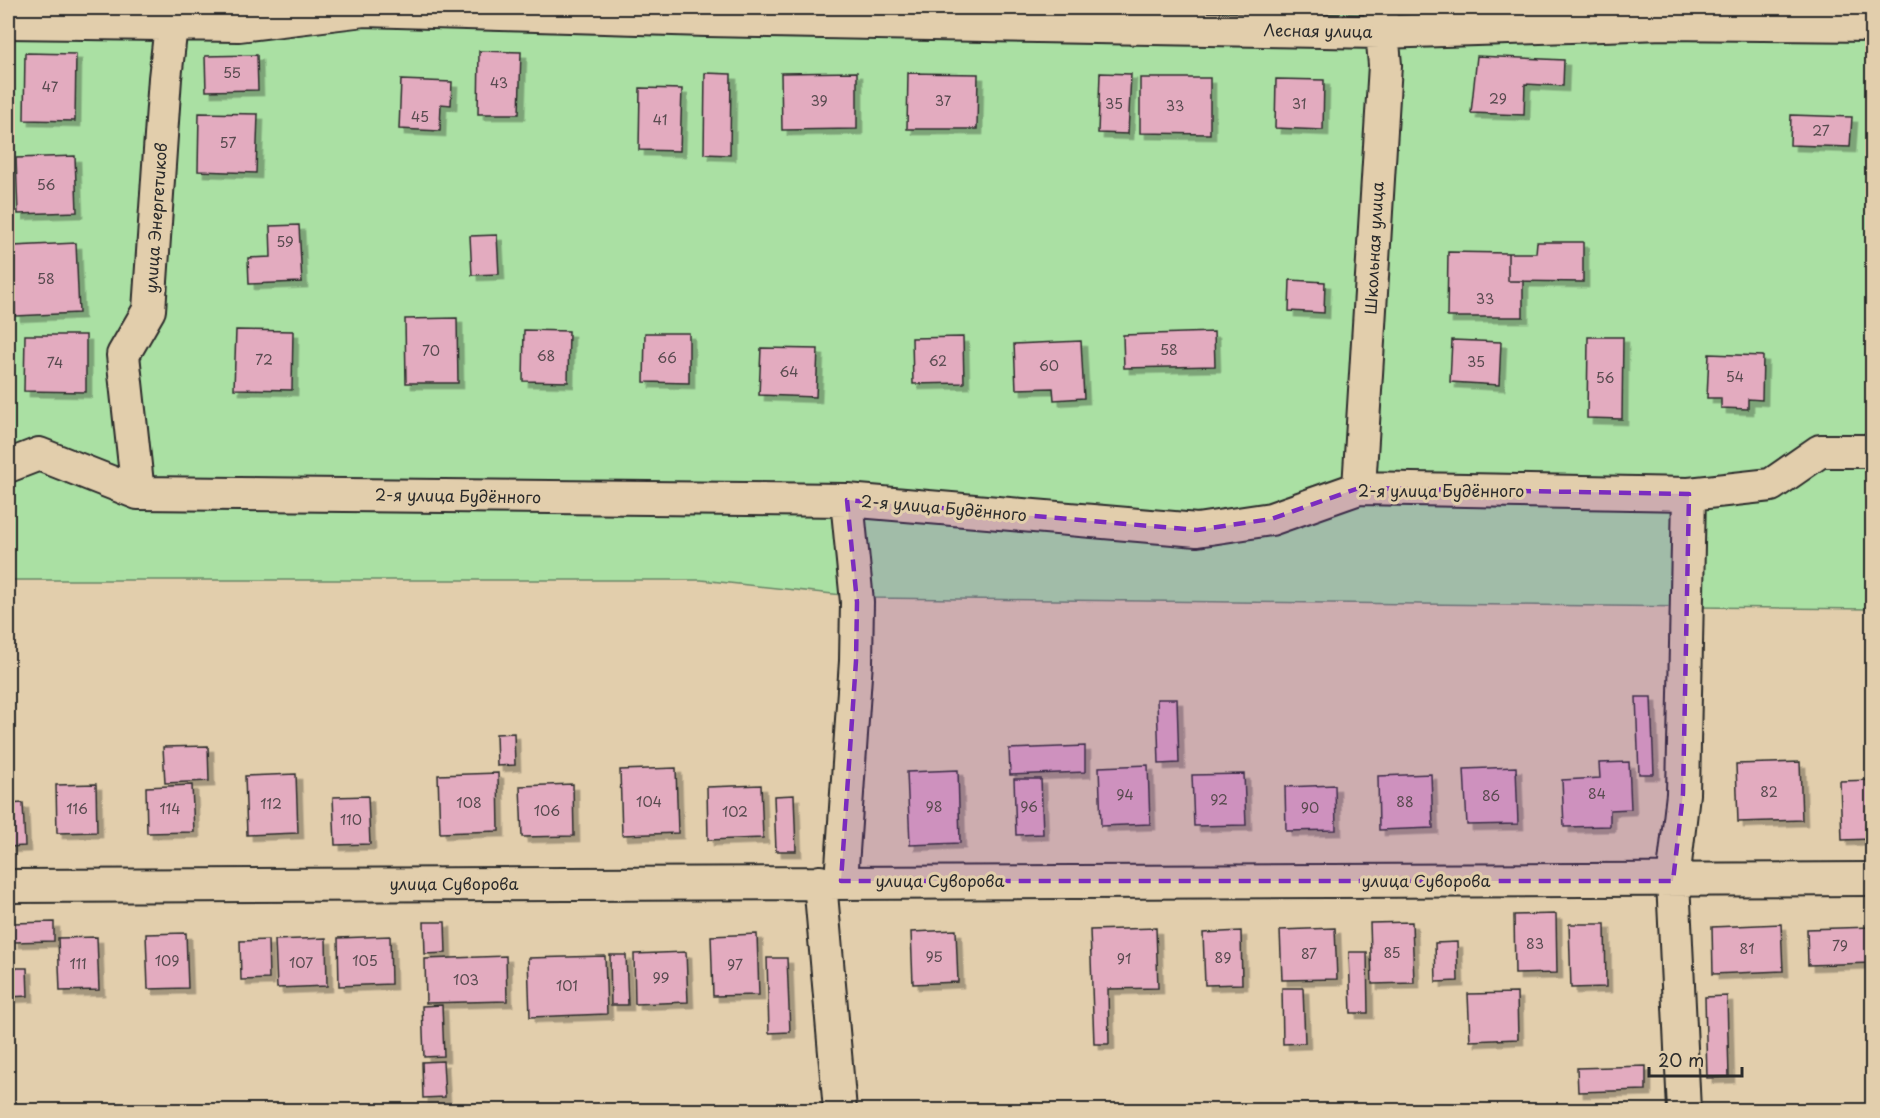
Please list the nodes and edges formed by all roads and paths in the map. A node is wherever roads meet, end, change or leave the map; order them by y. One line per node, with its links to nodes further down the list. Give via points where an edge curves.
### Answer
1 (172, 16): 2 (street, Лесная улица, via 239,25 364,10 719,20); 3 (street, Лесная улица); 8 (street, улица Энергетиков, via 149,310 123,355)
2 (1380, 20): 4 (street, Лесная улица); 7 (street, Школьная улица, via 1385,65)
3 (8, 22)
4 (1872, 25)
5 (1872, 451): 9 (street, 2-я улица Будённого, via 1820,452 1771,485)
6 (8, 466): 8 (street, 2-я улица Будённого, via 39,454)
7 (1359, 488): 9 (street, 2-я улица Будённого); 10 (street, 2-я улица Будённого, via 1270,519 1197,530)
8 (138, 493): 10 (street, 2-я улица Будённого)
9 (1689, 494): 12 (street, via 1683,794)
10 (847, 500): 13 (street, via 857,602 856,661)
11 (1872, 879): 12 (street, улица Суворова)
12 (1673, 881): 13 (street, улица Суворова); 16 (street)
13 (830, 882): 14 (street, улица Суворова); 15 (street)
14 (8, 886)
15 (840, 1110)
16 (1684, 1110)

